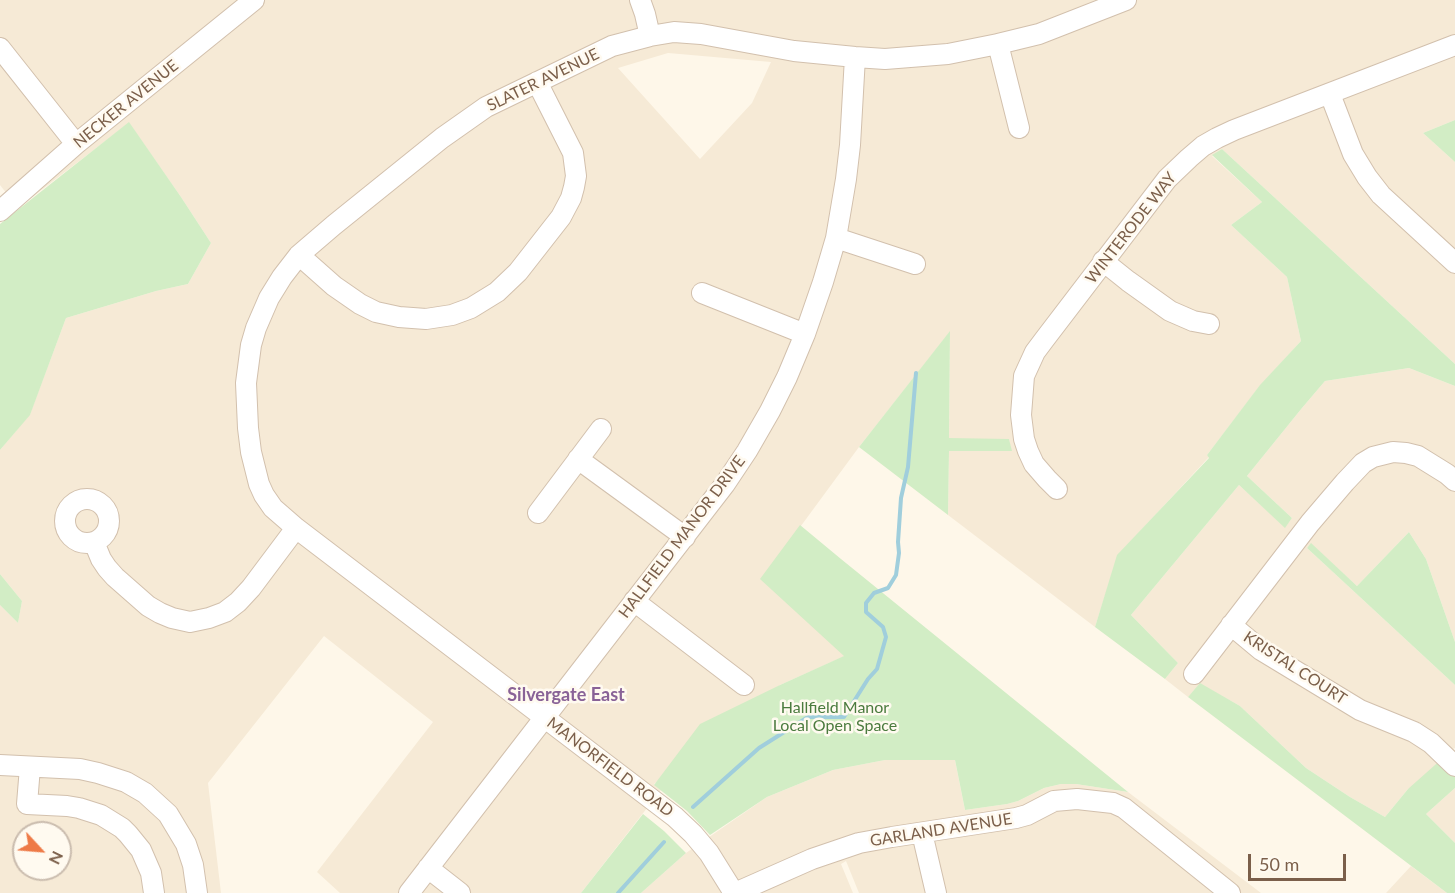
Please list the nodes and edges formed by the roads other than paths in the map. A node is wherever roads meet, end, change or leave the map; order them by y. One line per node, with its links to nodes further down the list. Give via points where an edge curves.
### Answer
1 (254, 0): 12 (street, NECKER AVENUE)
2 (640, 0): 4 (street)
3 (1126, 0): 5 (street, SLATER AVENUE, via 1039,34)
4 (650, 36): 8 (street, SLATER AVENUE, via 701,34 794,51); 9 (street, SLATER AVENUE, via 612,46)
5 (998, 44): 8 (street, SLATER AVENUE, via 948,54); 11 (street)
6 (1455, 45): 10 (street, WINTERODE WAY)
7 (0, 48): 12 (street)
8 (855, 57): 14 (street, HALLFIELD MANOR DRIVE, via 850,146)
9 (537, 82): 15 (street, SLATER AVENUE, via 486,107 442,138); 15 (street, via 573,153 574,188 561,217 497,292 471,309 452,315 426,319 399,317 360,304)
10 (1330, 94): 16 (street, WINTERODE WAY, via 1234,130 1203,146 1167,179); 17 (street, via 1366,177)
11 (1019, 128)
12 (76, 144): 13 (street, NECKER AVENUE)
13 (0, 211)
14 (836, 238): 18 (street); 21 (street, HALLFIELD MANOR DRIVE)
15 (299, 255): 27 (street, SLATER AVENUE, via 269,298 256,328 246,383 250,444 259,484 273,508)
16 (1103, 261): 20 (street, via 1170,310); 25 (street, WINTERODE WAY, via 1035,352 1024,376 1024,439 1034,464)
17 (1455, 263)
18 (915, 264)
19 (702, 293): 21 (street)
20 (1209, 324)
21 (805, 334): 28 (street, HALLFIELD MANOR DRIVE, via 747,451)
22 (601, 429): 23 (street)
23 (578, 459): 26 (street); 28 (street)
24 (1455, 481): 31 (street, via 1418,456 1406,453 1381,454 1363,463 1310,523)
25 (1058, 489)
26 (538, 513)
27 (296, 528): 29 (street, via 238,602 225,612 190,622 160,614 148,606 107,568); 34 (street, MANORFIELD ROAD)
28 (685, 537): 30 (street, HALLFIELD MANOR DRIVE)
29 (94, 542)
30 (634, 601): 33 (street); 34 (street, HALLFIELD MANOR DRIVE)
31 (1231, 625): 32 (street); 36 (street, KRISTAL COURT, via 1261,650 1360,710 1414,732)
32 (1194, 674)
33 (744, 685)
34 (544, 717): 39 (street, HALLFIELD MANOR DRIVE); 44 (street, MANORFIELD ROAD, via 675,817 709,853)
35 (0, 765): 37 (street)
36 (1455, 766)
37 (30, 767): 40 (street, via 27,804 79,808 122,828 141,850); 41 (street, via 98,772 145,793 168,814 186,844)
38 (922, 833): 44 (street, GARLAND AVENUE, via 837,850); 45 (street); 46 (street, GARLAND AVENUE, via 1016,818 1065,799 1113,803 1133,814)
39 (428, 868): 42 (street, HALLFIELD MANOR DRIVE); 43 (street)
40 (154, 893)
41 (197, 893)
42 (409, 893)
43 (460, 893)
44 (734, 893)
45 (936, 893)
46 (1230, 893)

